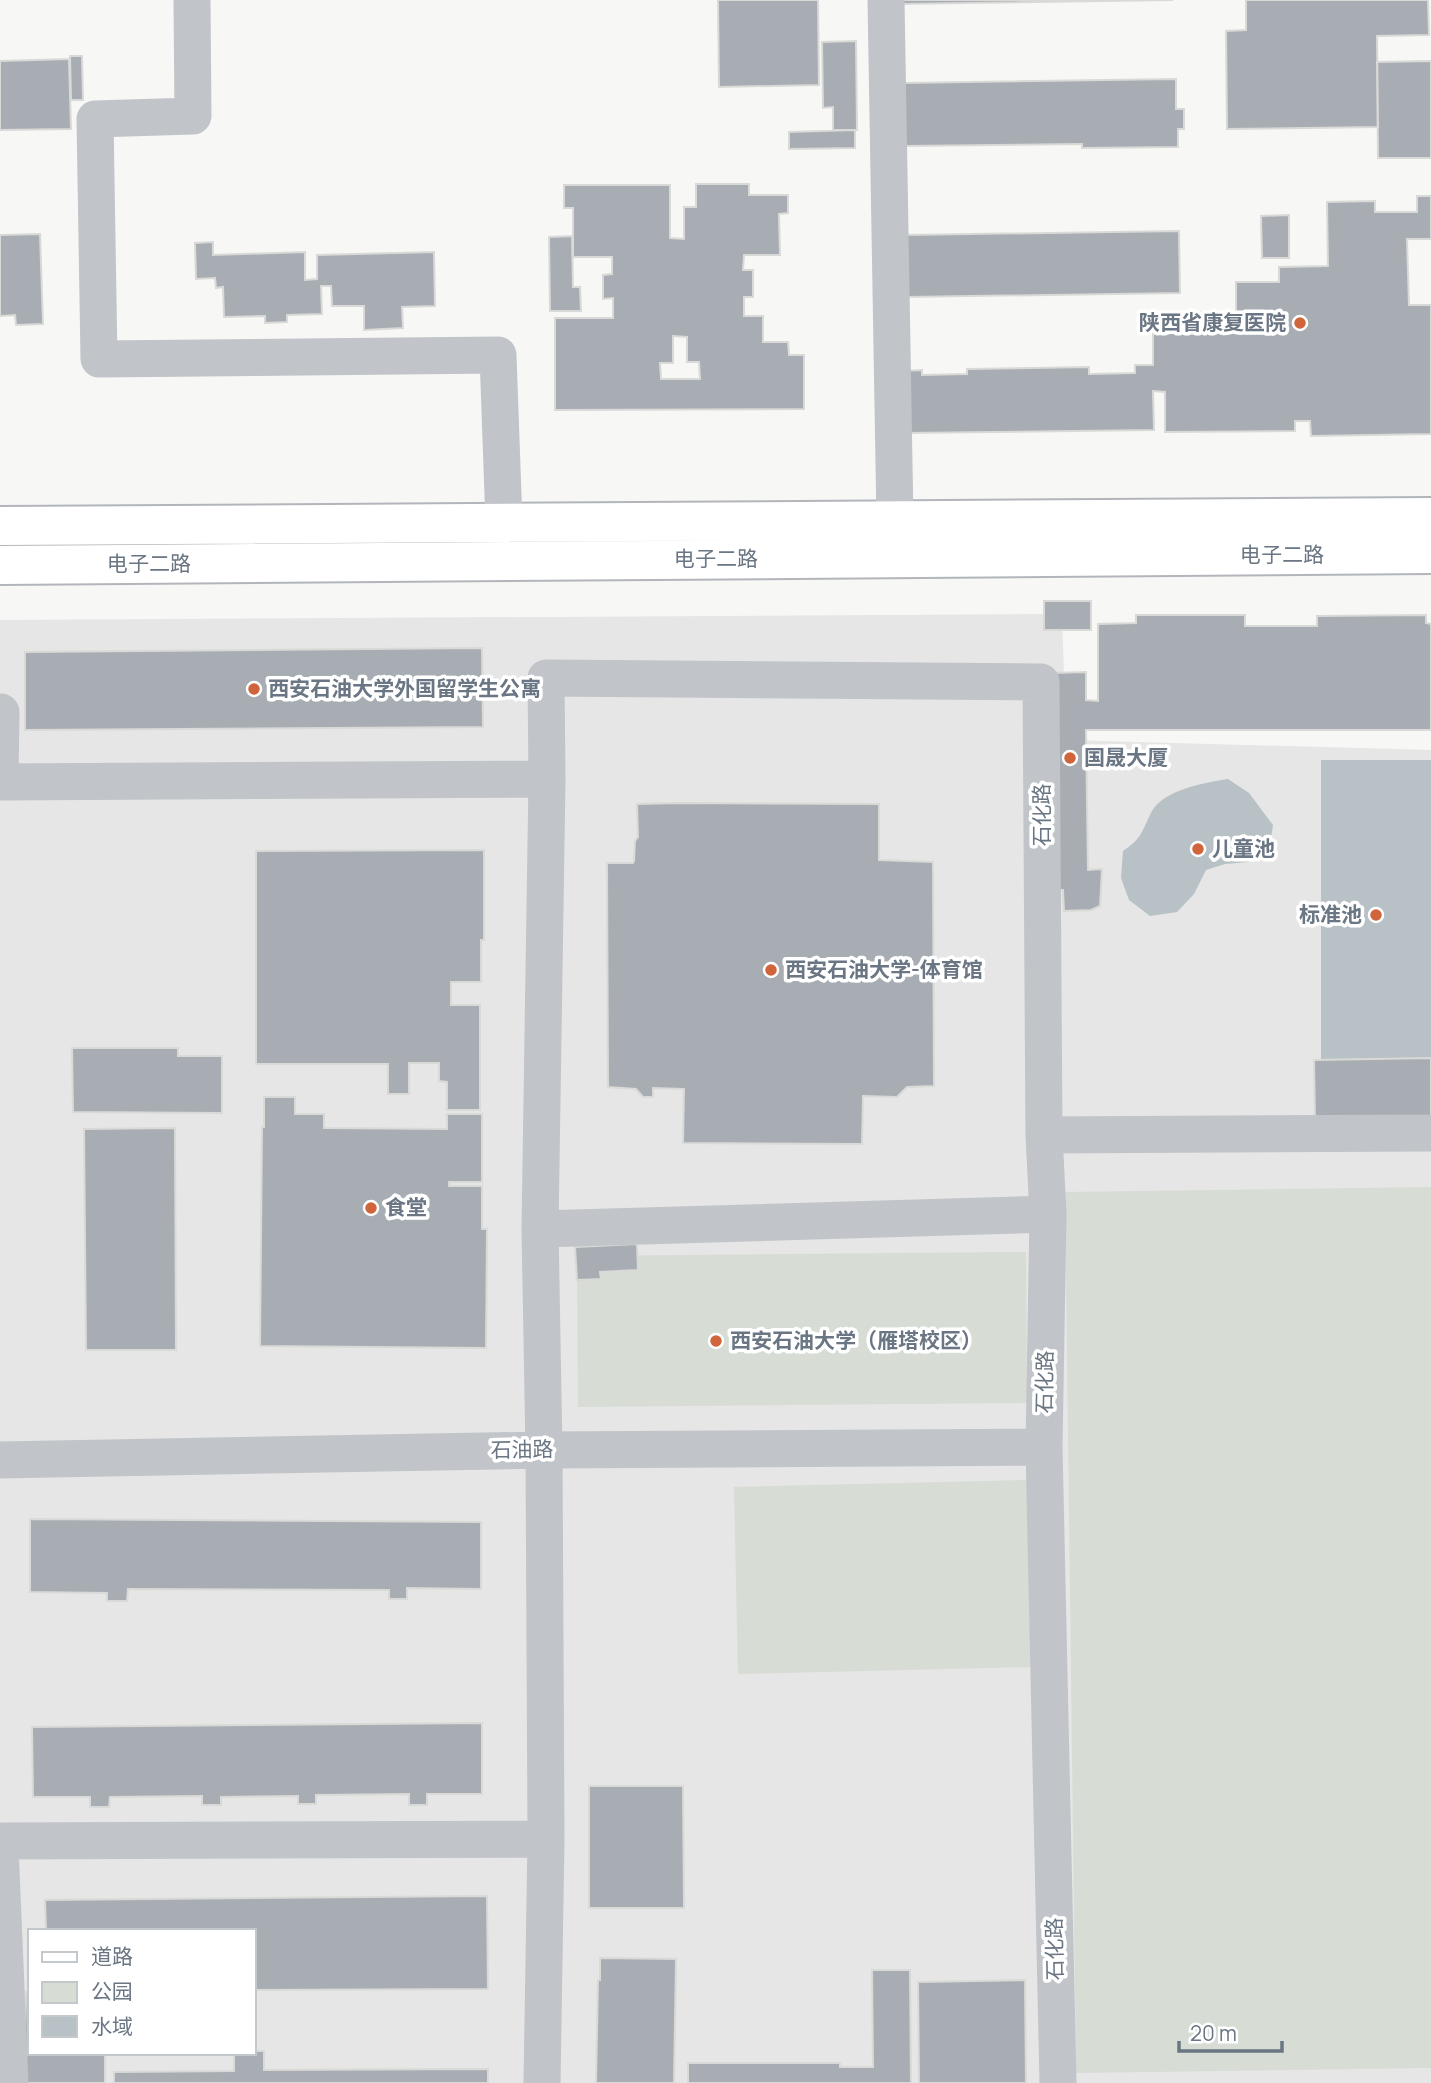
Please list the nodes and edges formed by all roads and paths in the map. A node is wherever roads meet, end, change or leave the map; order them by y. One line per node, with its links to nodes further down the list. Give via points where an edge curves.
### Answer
1 (192, 0): 5 (street, via 193,116 95,119 99,359 498,355)
2 (886, 0): 4 (street)
3 (1431, 517): 4 (main road, 电子二路)
4 (895, 521): 5 (main road, 电子二路)
5 (504, 523): 6 (main road, 电子二路)
6 (0, 526)
7 (1431, 554): 8 (main road, 电子二路)
8 (0, 565)
9 (0, 712): 10 (street)
10 (0, 776)
11 (547, 779): 12 (street); 14 (street, 石化路, via 546,678 1041,682); 16 (street)
12 (0, 782)
13 (1431, 1133): 14 (street)
14 (1044, 1135): 15 (street, 石化路)
15 (1048, 1214): 16 (street); 17 (street, 石化路)
16 (540, 1229): 18 (street)
17 (1044, 1447): 18 (street, 石油路); 24 (street, 石化路)
18 (544, 1450): 19 (street, 石油路); 20 (street)
19 (0, 1460)
20 (546, 1839): 21 (street); 23 (street)
21 (0, 1843): 22 (street)
22 (10, 2083)
23 (542, 2083)
24 (1058, 2083)

